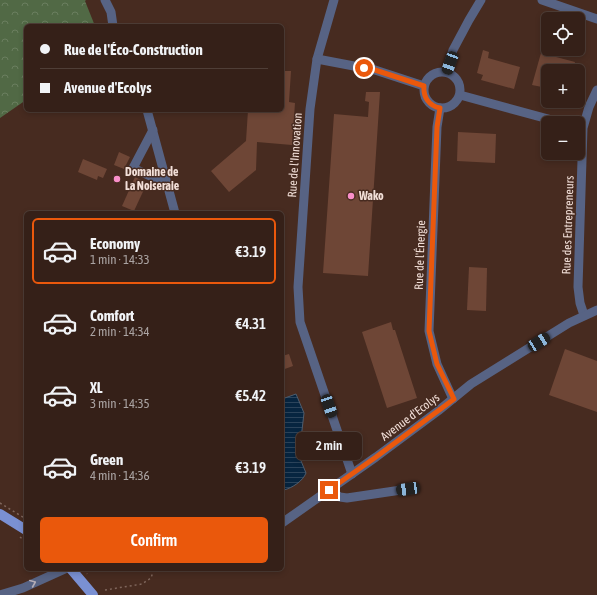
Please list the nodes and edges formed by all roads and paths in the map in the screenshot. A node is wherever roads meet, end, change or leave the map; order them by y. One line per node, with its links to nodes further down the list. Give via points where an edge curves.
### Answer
1 (105, 0): 6 (street, via 111,12)
2 (334, 0): 7 (street, Rue de l'Innovation)
3 (481, 0): 8 (street, via 456,44)
4 (542, 0): 5 (street)
5 (597, 19)
6 (113, 24)
7 (317, 59): 9 (street, via 375,70); 23 (street, Rue de l'Innovation, via 310,109 301,240 298,287 300,322)
8 (446, 72): 9 (street, via 434,73); 11 (street, via 458,79)
9 (424, 86): 12 (street, via 427,100)
10 (597, 90): 15 (street, Rue des Entrepreneurs)
11 (460, 95): 12 (street, via 452,106); 14 (street)
12 (440, 108): 22 (street, Rue de l'Énergie, via 437,127 429,331 437,364)
13 (148, 112): 16 (street)
14 (541, 117)
15 (585, 117)
16 (153, 130): 18 (street); 18 (street, via 133,168)
17 (580, 160): 21 (street, Rue des Entrepreneurs, via 578,287)
18 (167, 184): 19 (street)
19 (174, 211)
20 (597, 310): 21 (street, Avenue d'Ecolys)
21 (584, 315): 22 (street, Avenue d'Ecolys, via 471,384)
22 (454, 399): 23 (street, Avenue d'Ecolys)
23 (352, 474): 25 (street, Avenue d'Ecolys)
24 (408, 489): 25 (street, via 347,498)
25 (329, 490): 29 (street, Avenue d'Ecolys)
26 (0, 503): 28 (path)
27 (0, 514): 30 (main road)
28 (24, 518)
29 (284, 522)
30 (24, 529)
31 (61, 571): 35 (street, one-way to 31, via 24,588)
32 (73, 571): 36 (main road)
33 (153, 571): 34 (path, via 151,578 142,584)
34 (105, 590)
35 (0, 595)
36 (94, 595)

